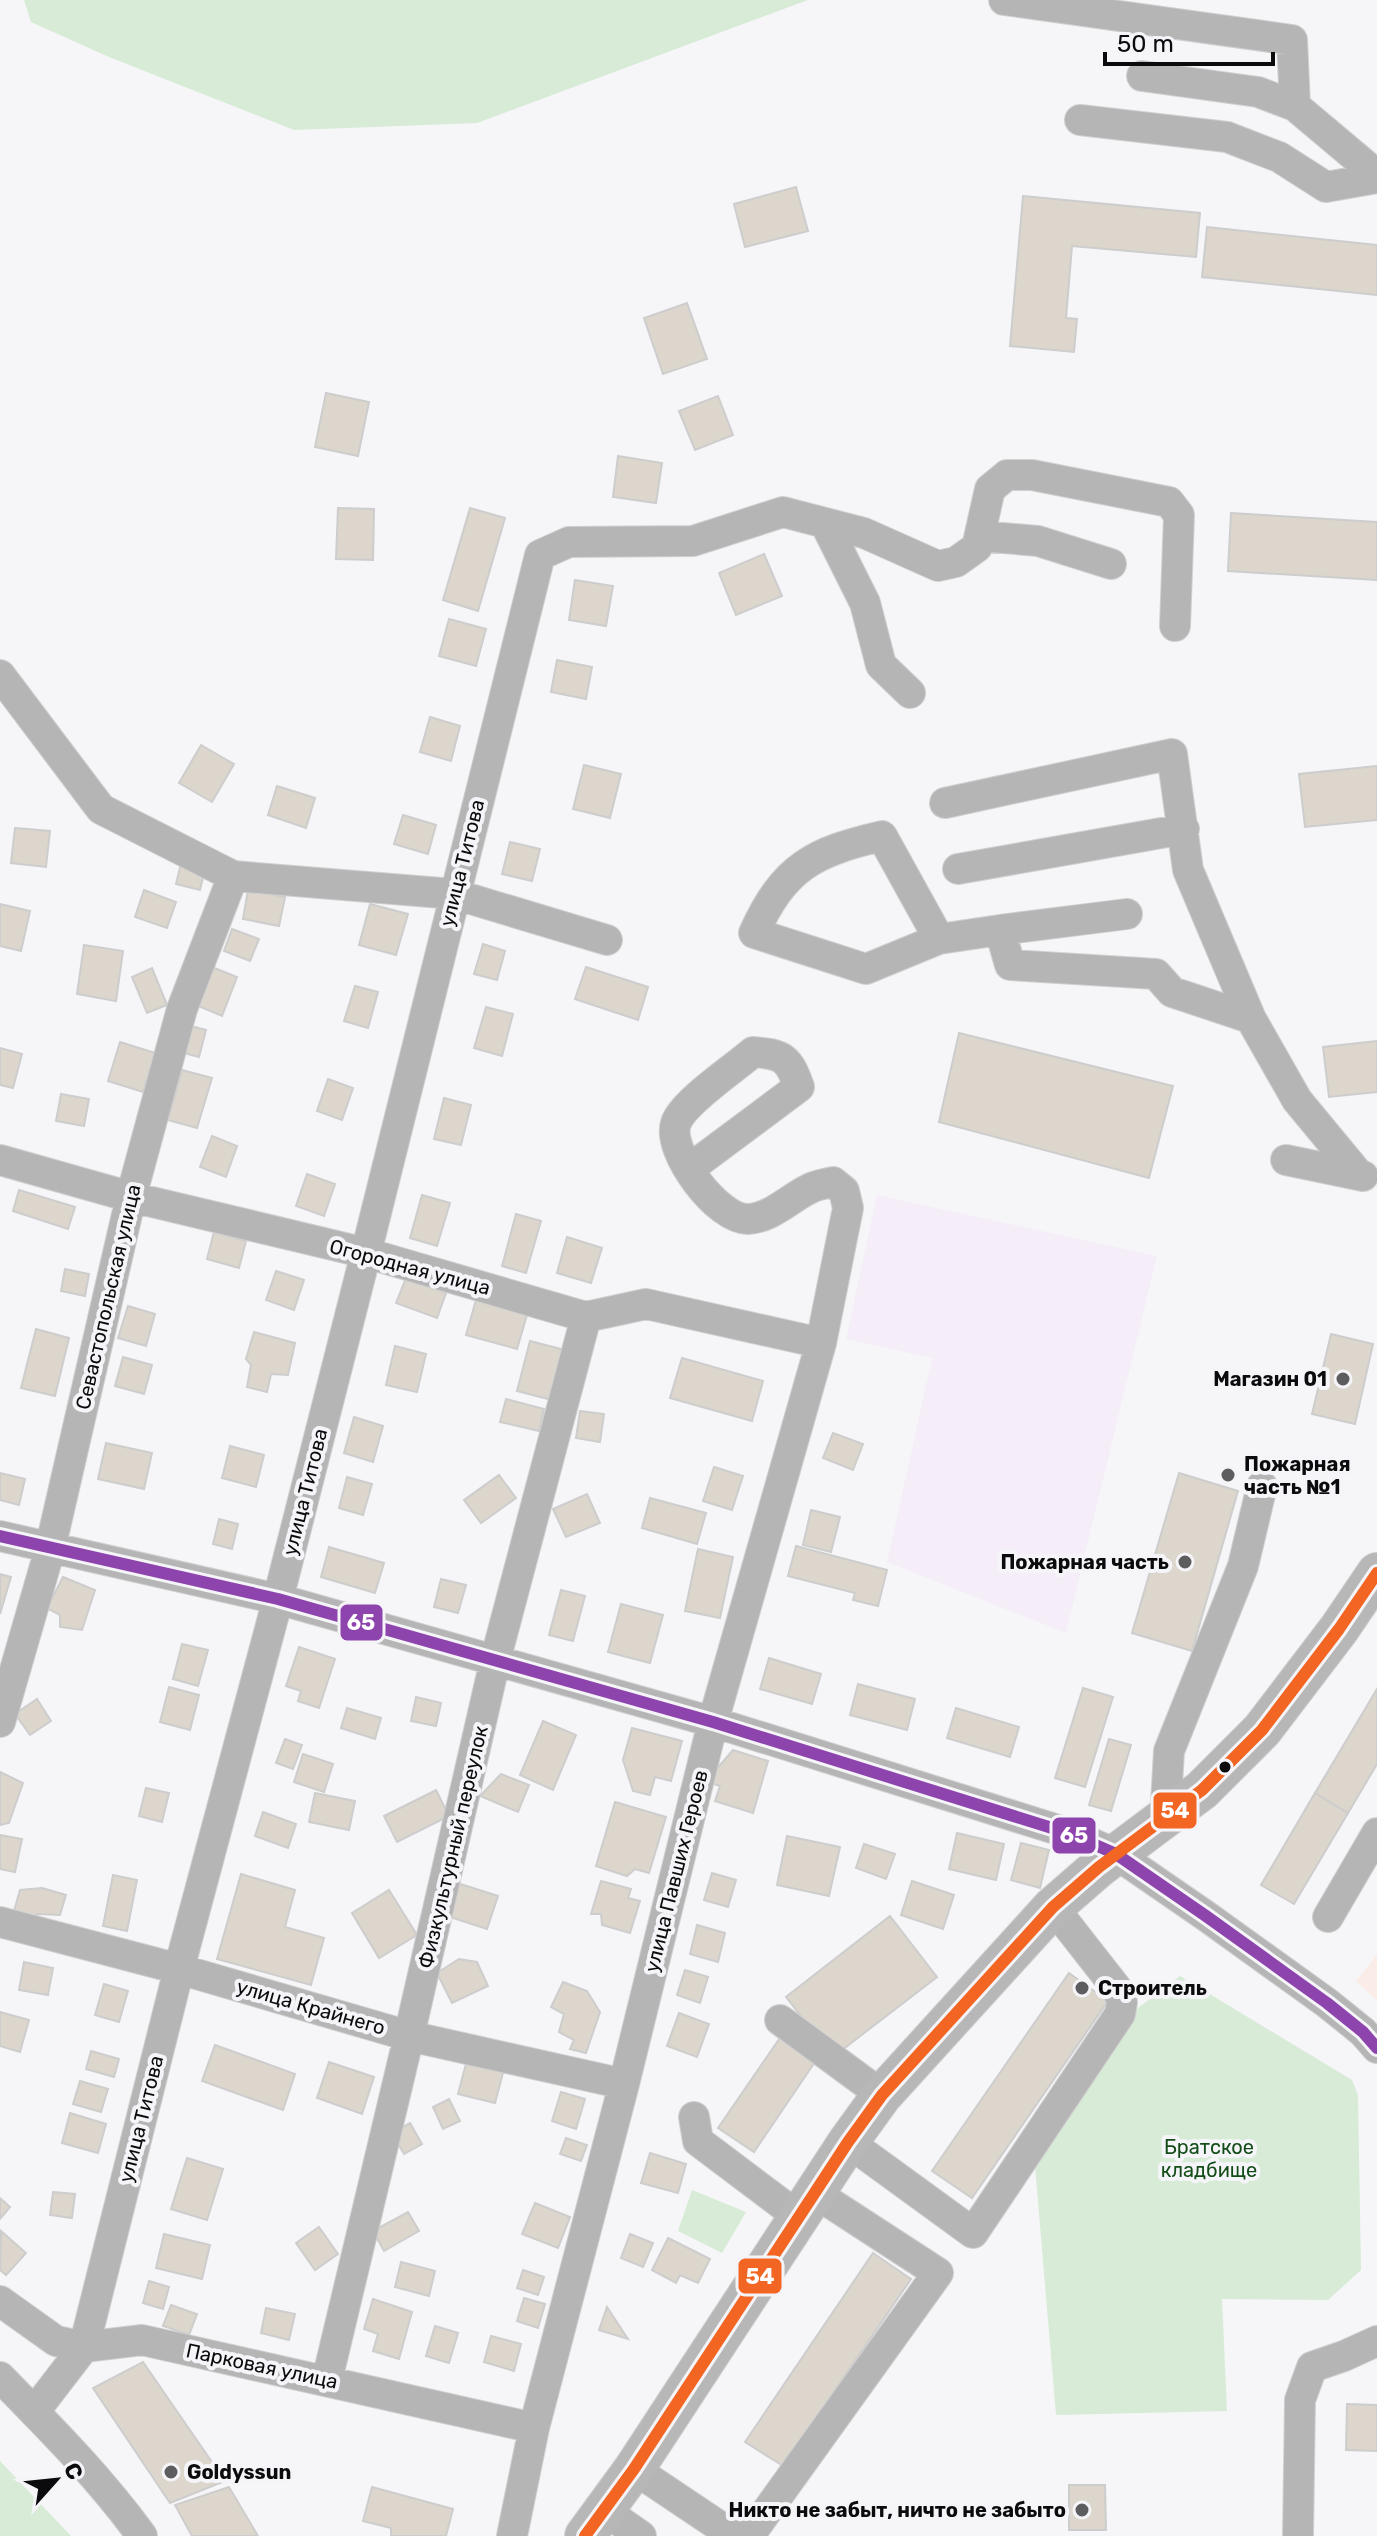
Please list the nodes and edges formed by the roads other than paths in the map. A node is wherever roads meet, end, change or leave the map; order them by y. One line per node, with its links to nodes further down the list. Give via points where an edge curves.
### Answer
1 (1004, 0): 3 (street, via 1292,40)
2 (1142, 76): 3 (street, via 1258,92)
3 (1295, 106): 5 (street)
4 (1080, 120): 5 (street, via 1227,137 1279,157 1326,187)
5 (1377, 176)
6 (825, 523): 7 (street, via 864,533 938,566 956,562 977,547); 11 (street, via 865,603 881,665); 16 (street, улица Титова, via 783,512 693,541 569,542 540,555)
7 (980, 536): 8 (street, via 1038,541); 9 (street, via 990,489 1007,475 1032,475 1169,502 1179,515)
8 (1111, 564)
9 (1175, 626)
10 (0, 675): 15 (street, via 101,809)
11 (910, 693)
12 (945, 803): 13 (street, via 1172,754)
13 (1184, 829): 14 (street); 21 (street, via 1188,870)
14 (958, 869)
15 (233, 876): 16 (street); 26 (street, Севастопольская улица, via 182,1009)
16 (454, 894): 20 (street); 27 (street, улица Титова)
17 (1127, 914): 18 (street)
18 (1000, 930): 19 (street); 21 (street, via 1010,965 1156,974 1172,992)
19 (939, 939): 19 (street, via 866,969 754,933 767,903 788,876 818,855 882,836)
20 (607, 940)
21 (1250, 1018): 25 (street, via 1297,1100)
22 (0, 1160): 26 (street, Огородная улица)
23 (1286, 1160): 25 (street)
24 (689, 1169): 29 (street, улица Павших Героев, via 727,1212 747,1219 764,1215 811,1187 833,1182 844,1191 848,1208)
25 (1368, 1177)
26 (131, 1197): 27 (street, Огородная улица); 32 (street, Севастопольская улица)
27 (366, 1253): 28 (street, Огородная улица); 34 (street, улица Титова)
28 (586, 1317): 29 (street, Огородная улица, via 646,1304); 35 (street, Физкультурный переулок)
29 (821, 1343): 37 (street, улица Павших Героев)
30 (1262, 1486): 38 (street, via 1243,1566 1169,1751)
31 (0, 1536): 32 (street)
32 (50, 1549): 34 (street); 36 (street, Севастопольская улица)
33 (1377, 1573): 38 (main road, via 1262,1730)
34 (278, 1599): 35 (street); 44 (street, улица Титова)
35 (495, 1661): 37 (street); 46 (street, Физкультурный переулок)
36 (0, 1722)
37 (713, 1722): 40 (street, via 1068,1833); 48 (street, улица Павших Героев)
38 (1165, 1820): 40 (main road)
39 (1377, 1833): 42 (street)
40 (1116, 1854): 41 (main road); 47 (street, via 1327,2003)
41 (1053, 1907): 49 (main road); 51 (street, via 1118,1990 1120,2014 973,2233)
42 (1328, 1917)
43 (0, 1922): 44 (street, улица Крайнего)
44 (179, 1969): 46 (street, улица Крайнего); 55 (street, улица Титова)
45 (780, 2020): 49 (street)
46 (409, 2036): 48 (street, улица Крайнего); 57 (street, Физкультурный переулок)
47 (1377, 2048)
48 (624, 2084): 59 (street, улица Павших Героев)
49 (882, 2095): 51 (main road)
50 (694, 2117): 52 (street, via 698,2141)
51 (848, 2142): 52 (main road)
52 (807, 2205): 60 (main road); 66 (street, via 938,2273)
53 (0, 2301): 55 (street, Парковая улица, via 56,2341)
54 (1377, 2341): 67 (street, via 1312,2367 1300,2400)
55 (84, 2347): 57 (street, Парковая улица, via 142,2340); 58 (street, улица Титова)
56 (0, 2377): 58 (street)
57 (327, 2380): 59 (street, Парковая улица)
58 (34, 2412): 62 (street)
59 (534, 2428): 63 (street, улица Павших Героев)
60 (634, 2469): 61 (main road); 65 (street)
61 (594, 2523): 64 (street)
62 (142, 2536)
63 (512, 2536)
64 (641, 2536)
65 (734, 2536)
66 (749, 2536)
67 (1298, 2536)

